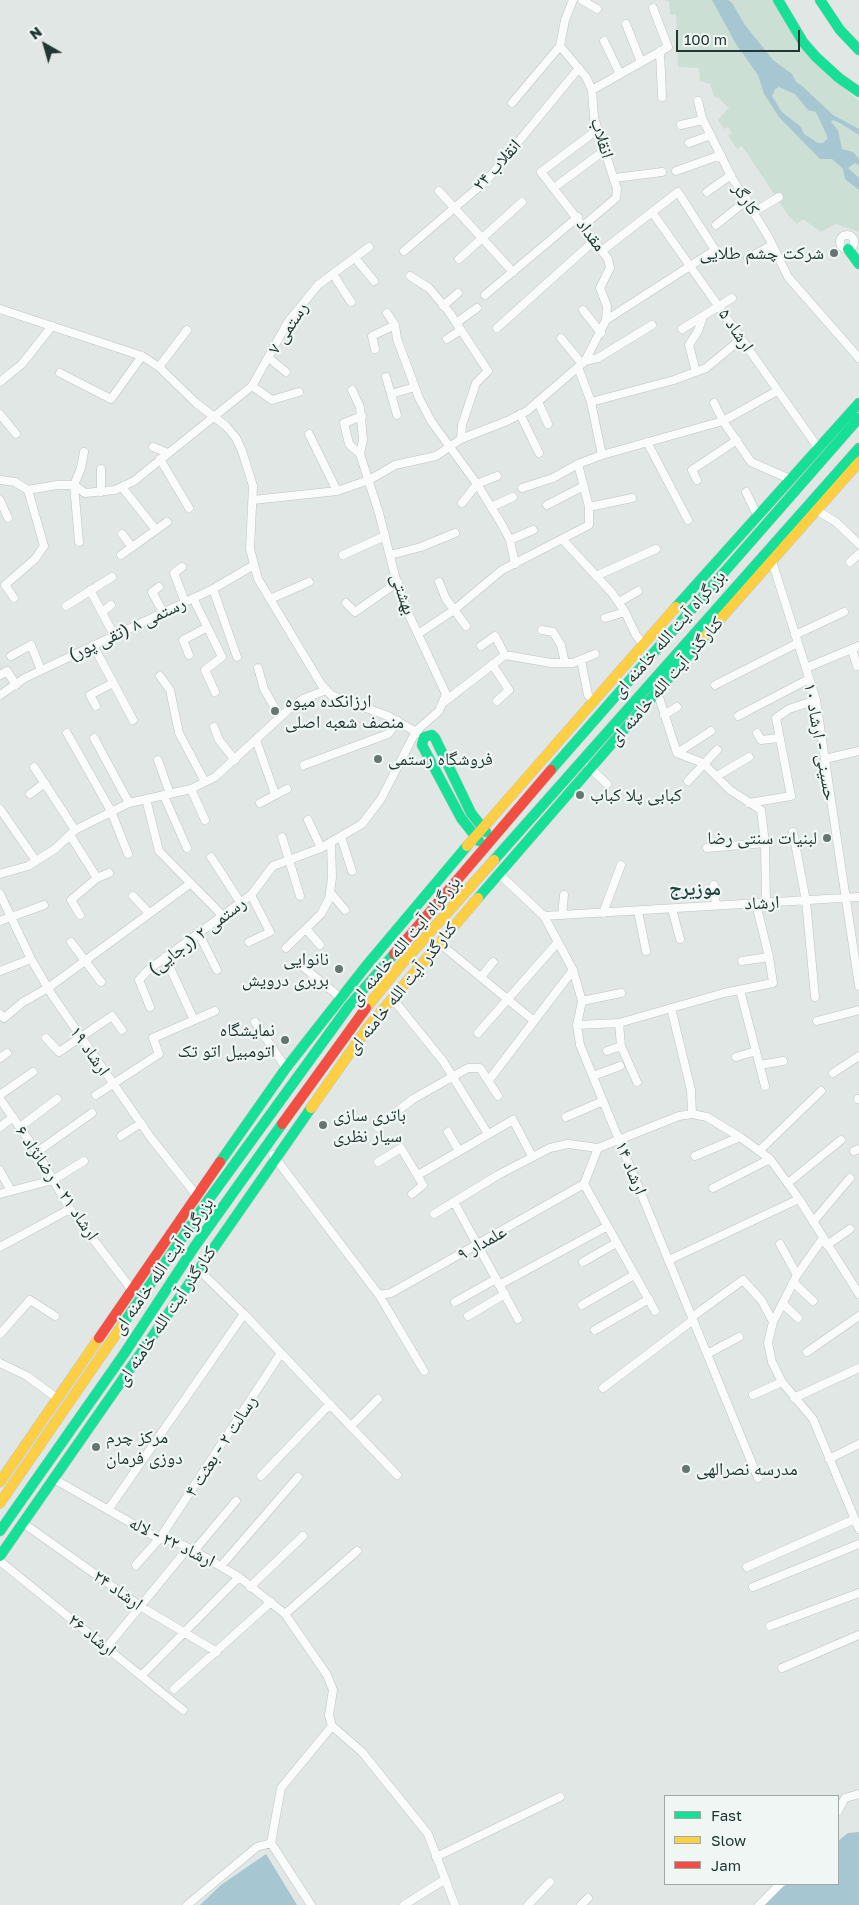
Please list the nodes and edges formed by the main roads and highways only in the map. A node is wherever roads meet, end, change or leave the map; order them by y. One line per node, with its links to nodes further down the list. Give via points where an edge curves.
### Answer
1 (778, 0): 4 (main road, via 816,57)
2 (820, 0): 3 (main road, via 840,30)
3 (859, 50)
4 (859, 92)
5 (849, 249): 6 (main road)
6 (859, 264)
7 (859, 403): 9 (main road)
8 (859, 418): 9 (main road, بزرگراه آیت الله خامنه ای)
9 (840, 433): 14 (main road, بزرگراه آیت الله خامنه ای); 15 (main road, via 819,449)
10 (859, 448): 12 (main road, بزرگراه آیت الله خامنه ای)
11 (859, 462): 12 (main road, کنارگذر آیت الله خامنه ای)
12 (841, 475): 13 (main road, بزرگراه آیت الله خامنه ای); 13 (main road, کنارگذر آیت الله خامنه ای, via 772,561)
13 (750, 576): 18 (main road, بزرگراه آیت الله خامنه ای); 19 (main road, کنارگذر آیت الله خامنه ای, via 657,691)
14 (700, 599): 15 (main road); 17 (main road, بزرگراه آیت الله خامنه ای)
15 (683, 600): 16 (main road)
16 (559, 741): 17 (main road); 20 (main road)
17 (569, 749): 25 (main road, بزرگراه آیت الله خامنه ای)
18 (562, 780): 19 (main road); 28 (main road, بزرگراه آیت الله خامنه ای)
19 (572, 787): 29 (main road, کنارگذر آیت الله خامنه ای)
20 (498, 810): 21 (main road, via 486,818); 23 (main road)
21 (473, 816): 22 (main road); 22 (main road, via 435,738 420,734 422,745); 23 (main road)
22 (464, 822): 24 (main road); 27 (main road, via 466,836)
23 (483, 829): 24 (main road); 25 (main road)
24 (476, 838): 26 (main road); 27 (main road)
25 (492, 839): 26 (main road, بزرگراه آیت الله خامنه ای)
26 (484, 848): 32 (main road, بزرگراه آیت الله خامنه ای)
27 (460, 856): 30 (main road)
28 (413, 951): 29 (main road); 31 (main road, بزرگراه آیت الله خامنه ای)
29 (424, 960): 33 (main road, کنارگذر آیت الله خامنه ای)
30 (366, 966): 32 (main road); 36 (main road)
31 (399, 966): 33 (main road); 34 (main road, بزرگراه آیت الله خامنه ای)
32 (376, 973): 37 (main road, بزرگراه آیت الله خامنه ای)
33 (410, 976): 35 (main road, کنارگذر آیت الله خامنه ای)
34 (357, 1020): 35 (main road); 42 (main road, بزرگراه آیت الله خامنه ای)
35 (368, 1027): 43 (main road, کنارگذر آیت الله خامنه ای)
36 (314, 1031): 37 (main road); 38 (main road)
37 (325, 1038): 39 (main road, بزرگراه آیت الله خامنه ای)
38 (263, 1101): 39 (main road); 40 (main road)
39 (274, 1107): 41 (main road, بزرگراه آیت الله خامنه ای)
40 (224, 1156): 41 (main road); 44 (main road)
41 (234, 1165): 45 (main road, بزرگراه آیت الله خامنه ای)
42 (209, 1226): 43 (main road); 46 (main road, بزرگراه آیت الله خامنه ای)
43 (222, 1234): 47 (main road, کنارگذر آیت الله خامنه ای)
44 (132, 1290): 45 (main road); 48 (main road)
45 (140, 1299): 49 (main road, بزرگراه آیت الله خامنه ای)
46 (113, 1368): 47 (main road); 50 (main road, بزرگراه آیت الله خامنه ای)
47 (125, 1376): 52 (main road, کنارگذر آیت الله خامنه ای)
48 (29, 1441): 49 (main road); 51 (main road)
49 (38, 1447): 53 (main road, بزرگراه آیت الله خامنه ای)
50 (35, 1480): 52 (main road); 54 (main road, بزرگراه آیت الله خامنه ای)
51 (0, 1482)
52 (48, 1488): 55 (main road, کنارگذر آیت الله خامنه ای)
53 (0, 1503)
54 (0, 1531)
55 (0, 1556)

